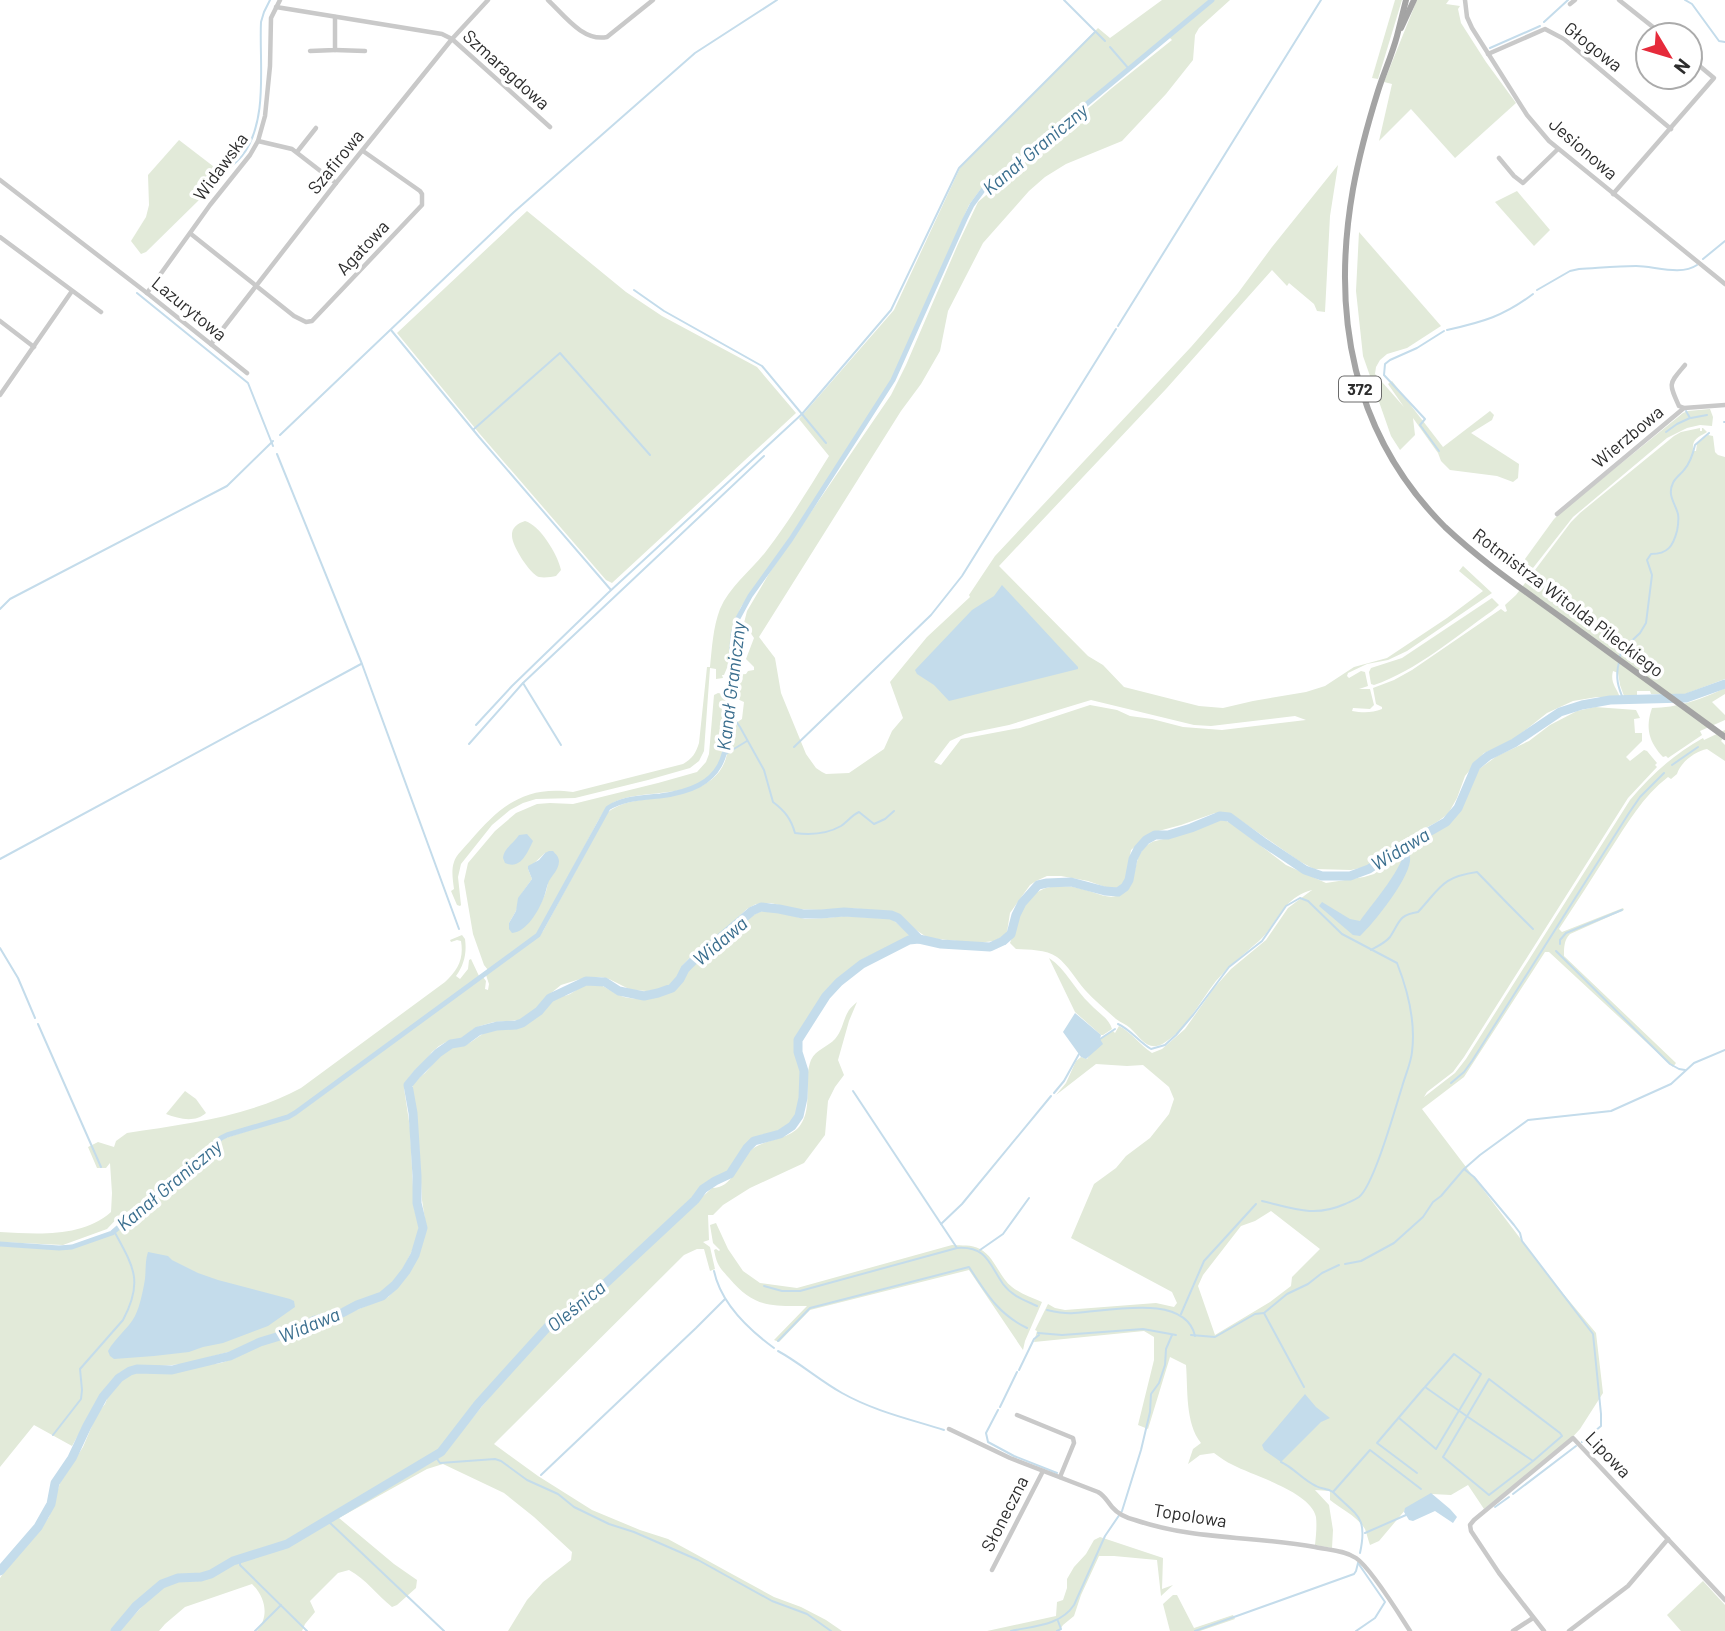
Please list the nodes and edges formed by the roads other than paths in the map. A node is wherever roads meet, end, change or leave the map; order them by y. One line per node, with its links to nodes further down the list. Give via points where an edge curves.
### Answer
1 (280, 0): 11 (street, Widawska)
2 (488, 0): 15 (street, Szafirowa)
3 (548, 0): 4 (street, via 583,33 598,39 607,37)
4 (653, 0)
5 (1406, 0): 14 (main road, Rotmistrza Witolda Pileckiego / 372)
6 (1414, 0): 14 (main road, Rotmistrza Witolda Pileckiego / 372)
7 (1465, 0): 19 (street, Jesionowa, via 1469,22)
8 (1575, 0): 10 (street)
9 (1619, 0): 13 (street)
10 (1570, 4)
11 (276, 7): 12 (street, Szmaragdowa); 26 (street, Widawska, via 269,26 270,66)
12 (335, 17): 15 (street, Szmaragdowa, via 442,34); 16 (street)
13 (1645, 21)
14 (1397, 36): 50 (main road, Rotmistrza Witolda Pileckiego / 372, via 1358,164 1344,278 1361,391 1385,447 1410,487 1445,526 1504,577)
15 (452, 40): 23 (street, Szmaragdowa); 29 (street, Szafirowa)
16 (334, 50): 17 (street); 18 (street)
17 (310, 51)
18 (365, 51)
19 (1488, 54): 25 (street, Głogowa, via 1545,29 1564,38); 27 (street, Jesionowa, via 1527,115)
20 (1704, 70): 21 (street, via 1714,78)
21 (1704, 90)
22 (1703, 91): 25 (street)
23 (550, 127)
24 (316, 128): 28 (street)
25 (1671, 129): 33 (street)
26 (258, 141): 28 (street); 34 (street, Widawska)
27 (1558, 149): 30 (street, via 1523,183); 33 (street, Jesionowa)
28 (297, 152): 32 (street)
29 (363, 152): 32 (street, Szafirowa); 37 (street, Agatowa, via 420,191 422,205 312,321 300,320)
30 (1499, 158)
31 (0, 180): 39 (street, Lazurytowa)
32 (336, 183): 37 (street, Szafirowa)
33 (1614, 194): 36 (street, Jesionowa)
34 (191, 233): 37 (street); 39 (street, Widawska)
35 (0, 237): 38 (street)
36 (1725, 284)
37 (257, 287): 42 (street, Szafirowa)
38 (72, 291): 40 (street); 43 (street)
39 (147, 293): 42 (street, Lazurytowa)
40 (101, 312)
41 (0, 321): 43 (street)
42 (211, 344): 45 (street, Lazurytowa)
43 (34, 347): 46 (street)
44 (1685, 365): 48 (street, via 1671,386)
45 (247, 373)
46 (0, 395)
47 (1725, 405): 48 (street, Wierzbowa)
48 (1684, 408): 49 (street, Wierzbowa)
49 (1557, 514)
50 (1725, 737)
51 (1017, 1415): 54 (street, via 1073,1438)
52 (949, 1429): 53 (street, Topolowa)
53 (1043, 1471): 54 (street, Topolowa); 56 (street, Słoneczna)
54 (1060, 1477): 59 (street, Topolowa, via 1102,1494 1121,1514 1158,1527 1352,1556 1370,1572)
55 (1668, 1539): 57 (street, Lipowa); 58 (street, Lipowa, via 1573,1438 1470,1525); 62 (street, via 1628,1587)
56 (992, 1570)
57 (1725, 1600)
58 (1533, 1618): 60 (street); 61 (street)
59 (1410, 1631)
60 (1513, 1631)
61 (1544, 1631)
62 (1569, 1631)

